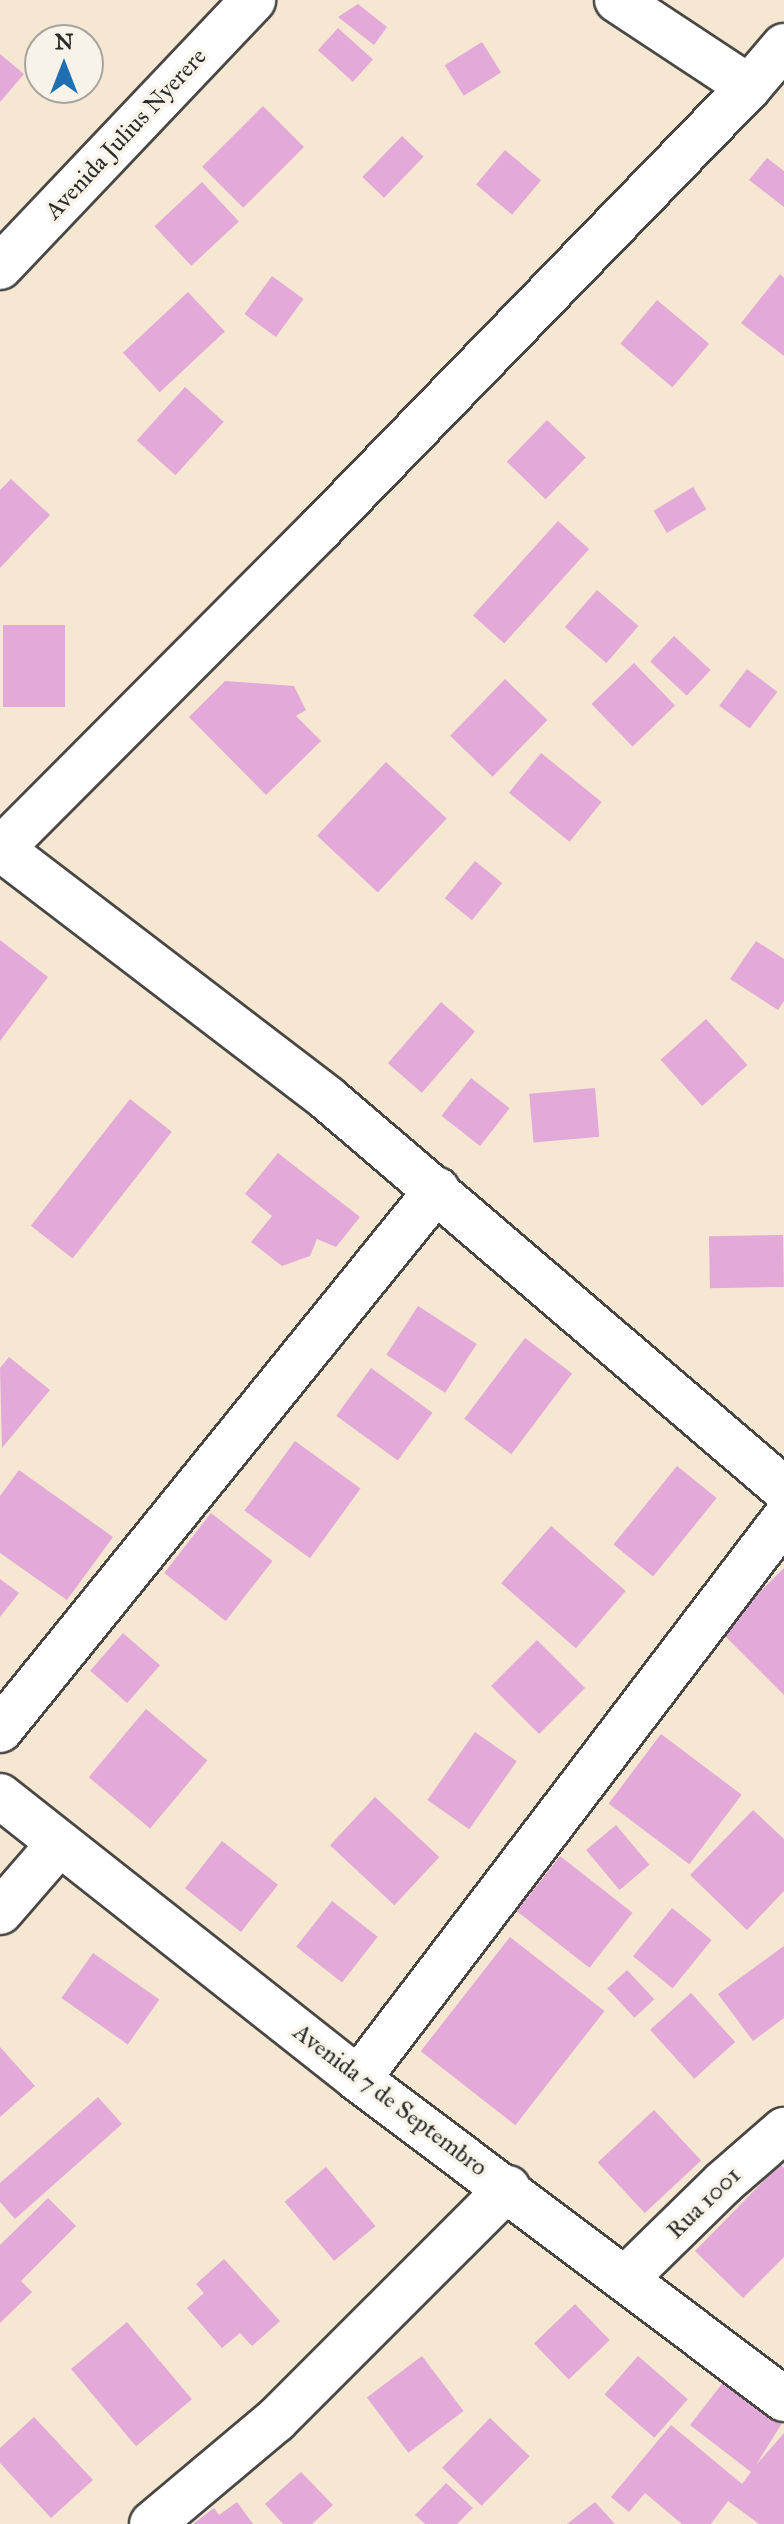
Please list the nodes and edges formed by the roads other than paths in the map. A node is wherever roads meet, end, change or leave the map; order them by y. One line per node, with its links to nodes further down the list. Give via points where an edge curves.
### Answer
1 (253, 0): 5 (street, Avenida Julius Nyerere)
2 (617, 0): 4 (street)
3 (784, 46): 4 (street)
4 (749, 87): 6 (street)
5 (0, 267)
6 (0, 849): 7 (street, via 328,1099)
7 (437, 1190): 8 (street); 10 (street)
8 (784, 1489)
9 (784, 1519): 14 (street)
10 (0, 1730)
11 (0, 1796): 12 (street, Avenida 7 de Septembro)
12 (59, 1844): 13 (street); 14 (street, Avenida 7 de Septembro)
13 (0, 1912)
14 (358, 2079): 16 (street, Avenida 7 de Septembro)
15 (784, 2130): 17 (street, Rua 1001)
16 (508, 2188): 17 (street, Avenida 7 de Septembro); 19 (street, via 276,2420)
17 (626, 2278): 18 (street, Avenida 7 de Septembro)
18 (784, 2399)
19 (152, 2524)

